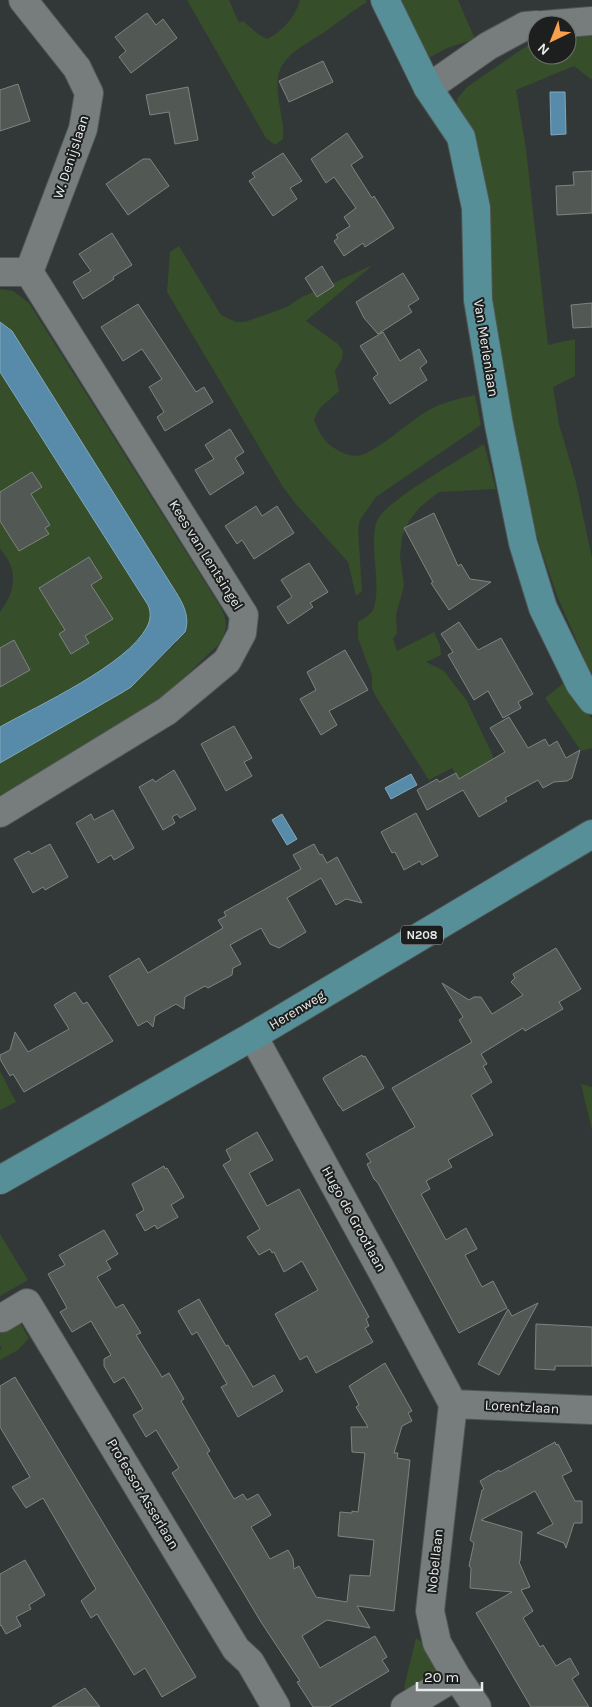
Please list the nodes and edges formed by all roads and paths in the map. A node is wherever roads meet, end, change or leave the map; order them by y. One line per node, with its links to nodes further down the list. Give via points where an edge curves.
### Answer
1 (23, 0): 8 (street, W. Denijslaan, via 78,68 89,93 83,129)
2 (385, 0): 6 (main road, Van Merlenlaan)
3 (592, 21): 4 (street)
4 (577, 22)
5 (527, 26): 6 (street, via 488,46)
6 (428, 88): 9 (main road, Van Merlenlaan, via 461,137 476,208 478,300 523,543 543,608 580,684)
7 (0, 272): 8 (street)
8 (30, 272): 10 (street, Kees van Lentsingel, via 244,615 242,633 227,662 167,711)
9 (592, 700)
10 (0, 813)
11 (592, 834): 12 (main road, Herenweg / N208)
12 (253, 1036): 13 (main road, Herenweg / N208); 15 (street, Hugo de Grootlaan)
13 (0, 1180)
14 (2, 1318): 18 (street, Professor Asserlaan, via 27,1303 231,1641 250,1662)
15 (453, 1404): 16 (street, Lorentzlaan); 17 (street, Nobellaan, via 430,1611 437,1643)
16 (592, 1410)
17 (456, 1676): 19 (street); 20 (street, Nobellaan)
18 (276, 1707)
19 (406, 1707)
20 (477, 1707)

